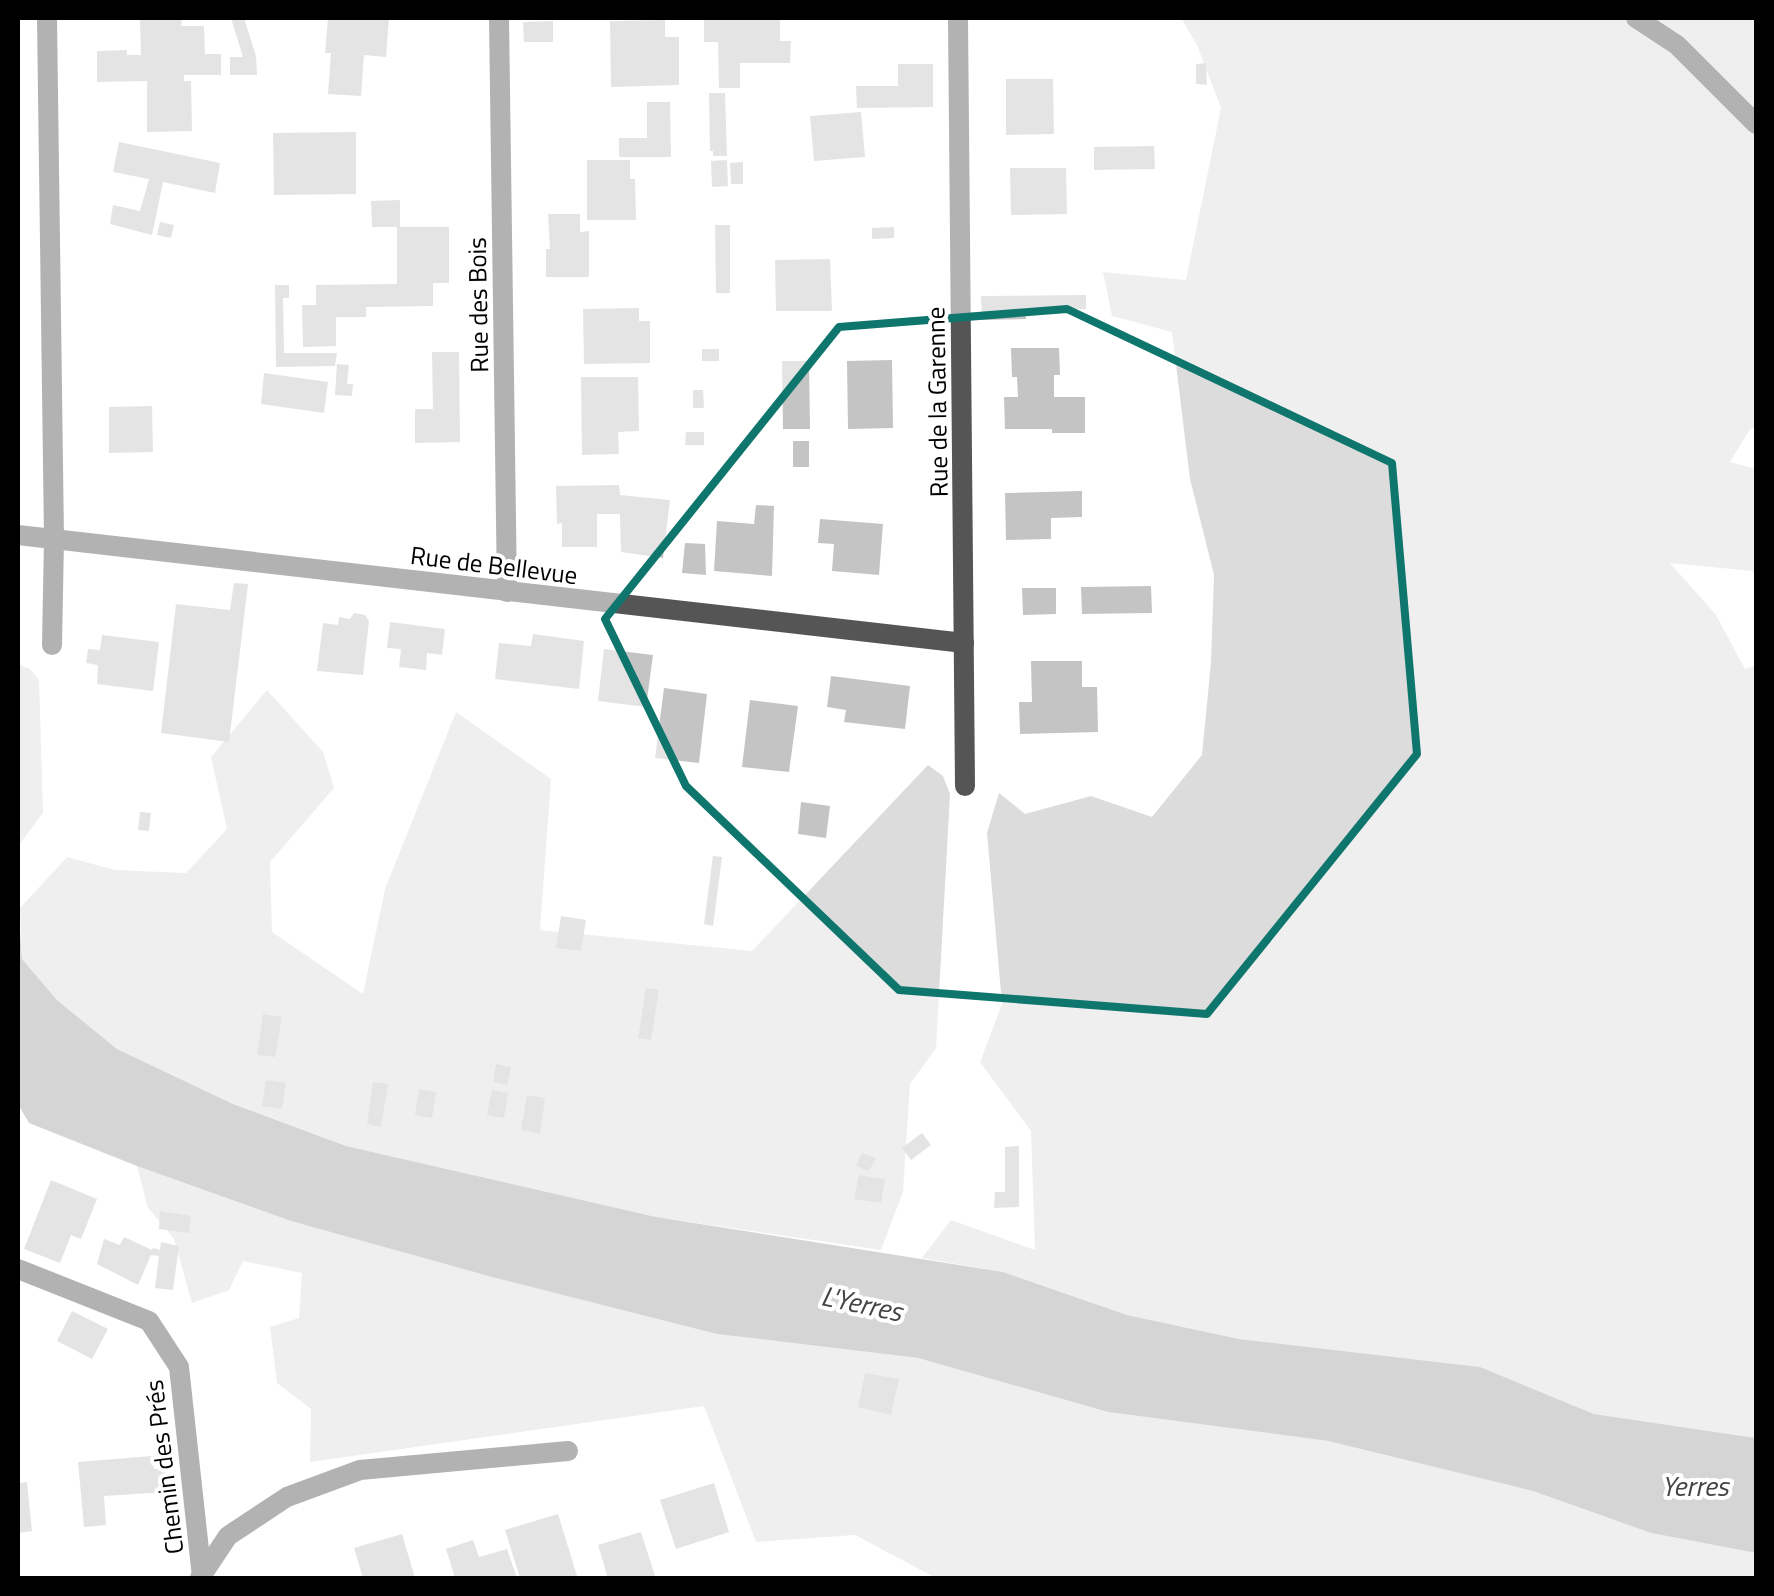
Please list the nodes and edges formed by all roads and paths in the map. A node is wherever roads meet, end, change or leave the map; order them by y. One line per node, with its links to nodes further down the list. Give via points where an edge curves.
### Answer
1 (47, 18): 7 (street)
2 (499, 18): 8 (street, Rue des Bois)
3 (958, 18): 9 (street, Rue de la Garenne)
4 (1636, 18): 5 (street, via 1677,45)
5 (1756, 124)
6 (18, 535): 7 (street, Rue de Bellevue)
7 (54, 539): 8 (street, Rue de Bellevue); 10 (street)
8 (508, 592): 9 (street, Rue de Bellevue)
9 (964, 643): 11 (street, Rue de la Garenne)
10 (52, 645)
11 (966, 786)
12 (18, 1269): 14 (street, Chemin des Prés, via 149,1321 178,1367)
13 (568, 1451): 14 (street, via 360,1470 287,1497 228,1536)
14 (201, 1578)

